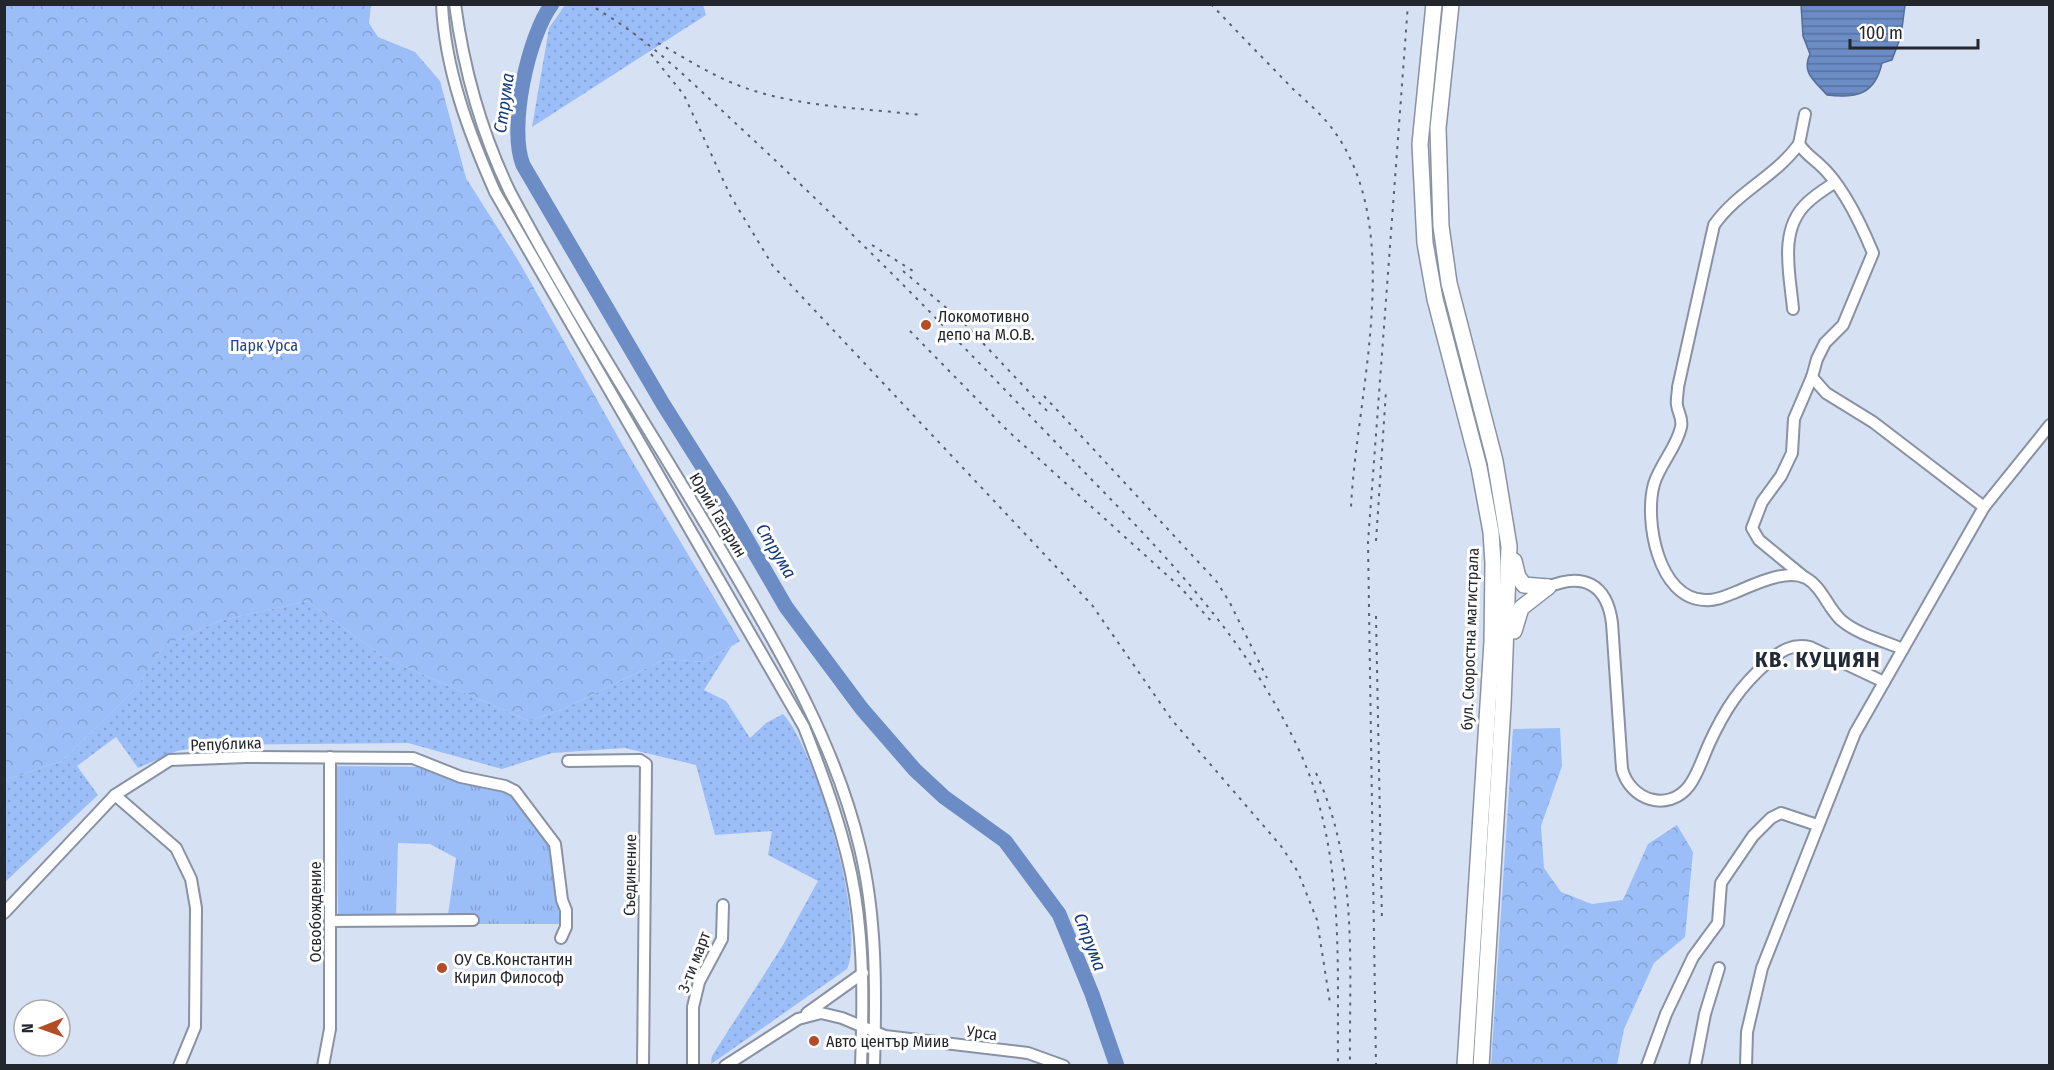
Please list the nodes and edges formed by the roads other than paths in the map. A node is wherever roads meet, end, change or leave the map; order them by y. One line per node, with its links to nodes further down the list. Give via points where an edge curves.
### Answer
1 (442, 4): 28 (street, Юрий Гагарин, via 450,65 495,192 804,727 837,822 854,893)
2 (455, 4): 31 (street, Юрий Гагарин, via 461,54 471,91 510,192 771,638 832,758 867,880)
3 (1434, 4): 40 (highway, бул. Скоростна магистрала, via 1420,144 1425,243 1435,300 1486,497 1493,563 1492,642)
4 (1451, 4): 12 (highway, via 1438,128 1441,226 1449,283 1495,461)
5 (1805, 114): 6 (street)
6 (1798, 144): 7 (street, via 1820,164); 13 (street, via 1786,161 1742,193 1714,225 1678,387 1681,428 1660,466 1650,505 1654,548 1665,571 1691,597 1721,598 1778,578)
7 (1833, 183): 8 (street, via 1807,203 1794,220 1788,256); 9 (street, via 1849,202 1873,253 1843,325 1825,343)
8 (1793, 309)
9 (1812, 377): 11 (street, via 1826,393 1873,422); 13 (street, via 1794,419 1792,453 1762,502 1752,528 1760,540)
10 (2049, 425): 11 (street)
11 (1984, 507): 15 (street)
12 (1506, 523): 14 (highway, via 1520,581 1529,586); 17 (highway, via 1509,592)
13 (1806, 578): 15 (street, via 1842,620)
14 (1548, 587): 16 (street, via 1579,580 1607,600 1622,769 1629,786 1647,799 1671,798 1686,789 1737,692 1784,650 1810,647); 17 (highway, via 1518,613)
15 (1903, 649): 16 (street)
16 (1884, 682): 21 (street, via 1855,733)
17 (1503, 705): 41 (highway)
18 (330, 757): 20 (street, Република, via 170,760); 25 (street, Освобождение); 26 (street, Република, via 413,758 461,777 515,791 555,844 566,910)
19 (568, 761): 34 (street, Съединение, via 640,760 646,764)
20 (115, 795): 23 (street, Република); 32 (street, via 176,848 191,879 196,908 195,1027)
21 (1817, 825): 42 (street, via 1781,813 1753,836 1721,883 1718,923 1693,957); 44 (street, via 1762,969 1747,1032)
22 (723, 905): 35 (street, 3-ти март, via 722,939 699,982 693,1007)
23 (4, 913)
24 (473, 920): 25 (street)
25 (330, 921): 33 (street, Освобождение, via 330,1029)
26 (561, 938)
27 (1719, 968): 43 (street)
28 (863, 973): 29 (street); 30 (street, Юрий Гагарин)
29 (798, 1019): 30 (street, via 821,1013); 36 (street)
30 (862, 1025): 31 (street, Урса); 37 (street, Юрий Гагарин)
31 (875, 1032): 38 (street, Юрий Гагарин); 39 (street, Урса, via 1034,1054)
32 (179, 1065)
33 (323, 1065)
34 (643, 1065)
35 (693, 1065)
36 (724, 1065)
37 (861, 1065)
38 (874, 1065)
39 (1064, 1065)
40 (1465, 1065)
41 (1481, 1065)
42 (1647, 1065)
43 (1695, 1065)
44 (1746, 1065)

